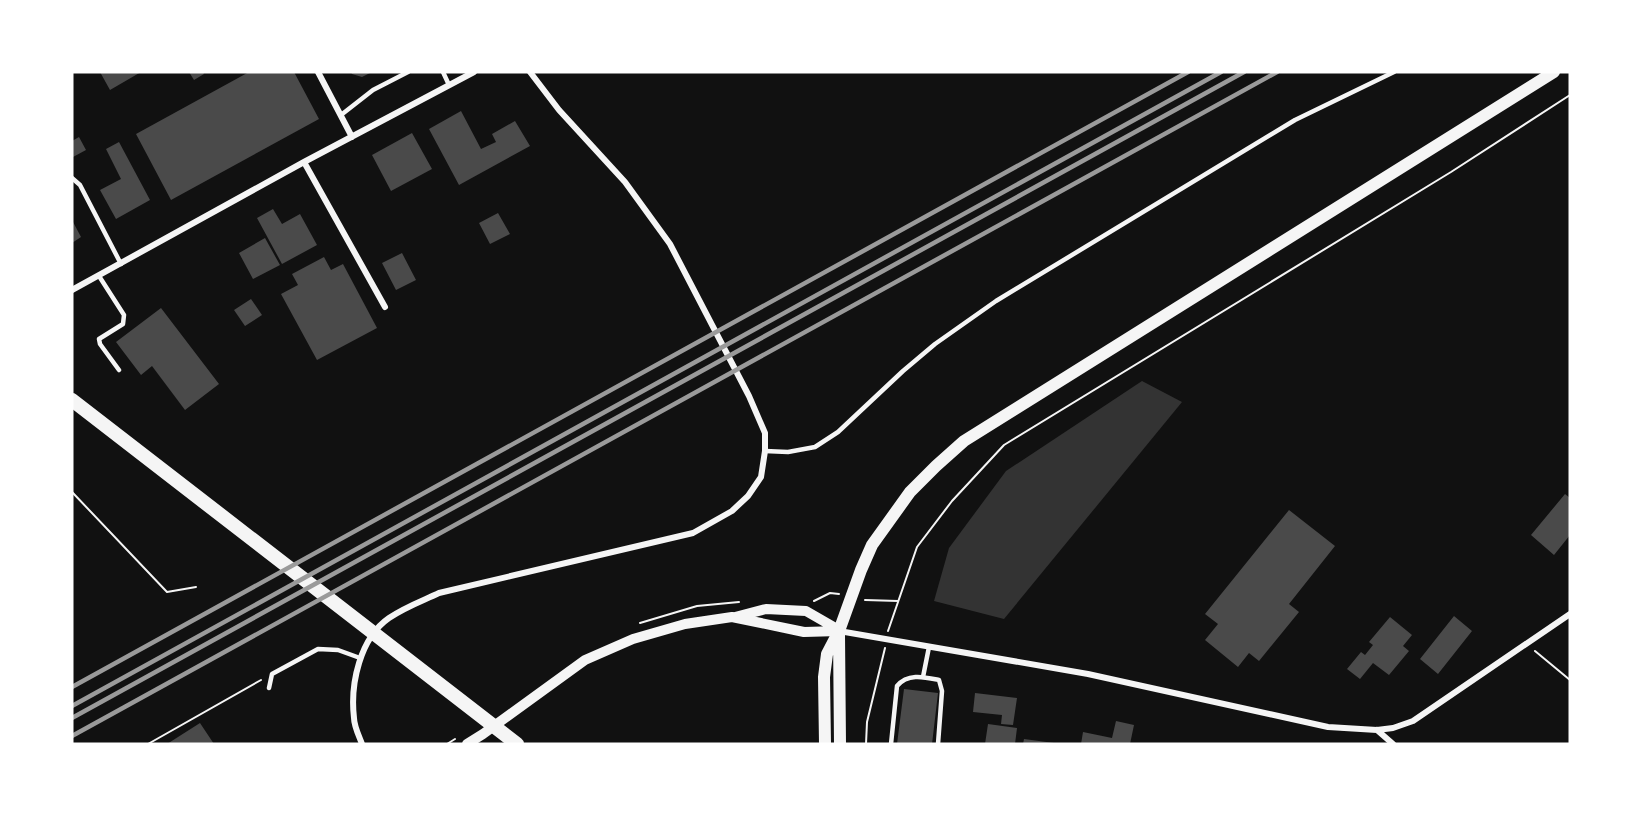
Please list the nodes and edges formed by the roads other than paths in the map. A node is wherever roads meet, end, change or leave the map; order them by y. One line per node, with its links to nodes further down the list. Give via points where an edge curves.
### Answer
1 (318, 72): 9 (street)
2 (408, 72): 9 (lane, via 373,90)
3 (442, 72): 8 (lane)
4 (474, 72): 8 (street)
5 (530, 72): 19 (street, via 625,182 664,235 749,396 765,433)
6 (1394, 72): 19 (lane, via 1295,120 996,301 935,344 838,432 815,447)
7 (1554, 72): 22 (main road, via 964,441 910,492 872,545)
8 (449, 86): 10 (street)
9 (341, 116): 10 (street)
10 (352, 137): 11 (street)
11 (304, 162): 13 (street); 16 (street)
12 (72, 178): 13 (lane, via 80,185)
13 (121, 264): 14 (street)
14 (99, 276): 15 (street); 17 (lane, via 124,315 123,324 99,339)
15 (72, 290)
16 (384, 307)
17 (119, 370)
18 (72, 400): 28 (main road)
19 (765, 451): 24 (street, via 760,477 748,496 714,523 693,533 439,593 388,619)
20 (1570, 614): 27 (street, via 1413,721)
21 (732, 617): 22 (street, via 804,632); 22 (street, via 766,609 806,611); 30 (street, via 685,624 633,639 585,660)
22 (839, 631): 23 (street); 31 (main road, via 827,654 824,677); 32 (main road)
23 (929, 646): 25 (lane); 27 (street, via 1088,674 1328,727)
24 (360, 658): 26 (lane, via 338,650 318,649 272,674); 29 (street, via 353,688 354,720)
25 (923, 676): 33 (lane, via 909,677 897,686); 34 (lane, via 939,680 942,691)
26 (269, 688)
27 (1377, 730): 35 (street)
28 (514, 742)
29 (362, 744)
30 (467, 744)
31 (825, 744)
32 (840, 744)
33 (891, 744)
34 (938, 744)
35 (1393, 744)

